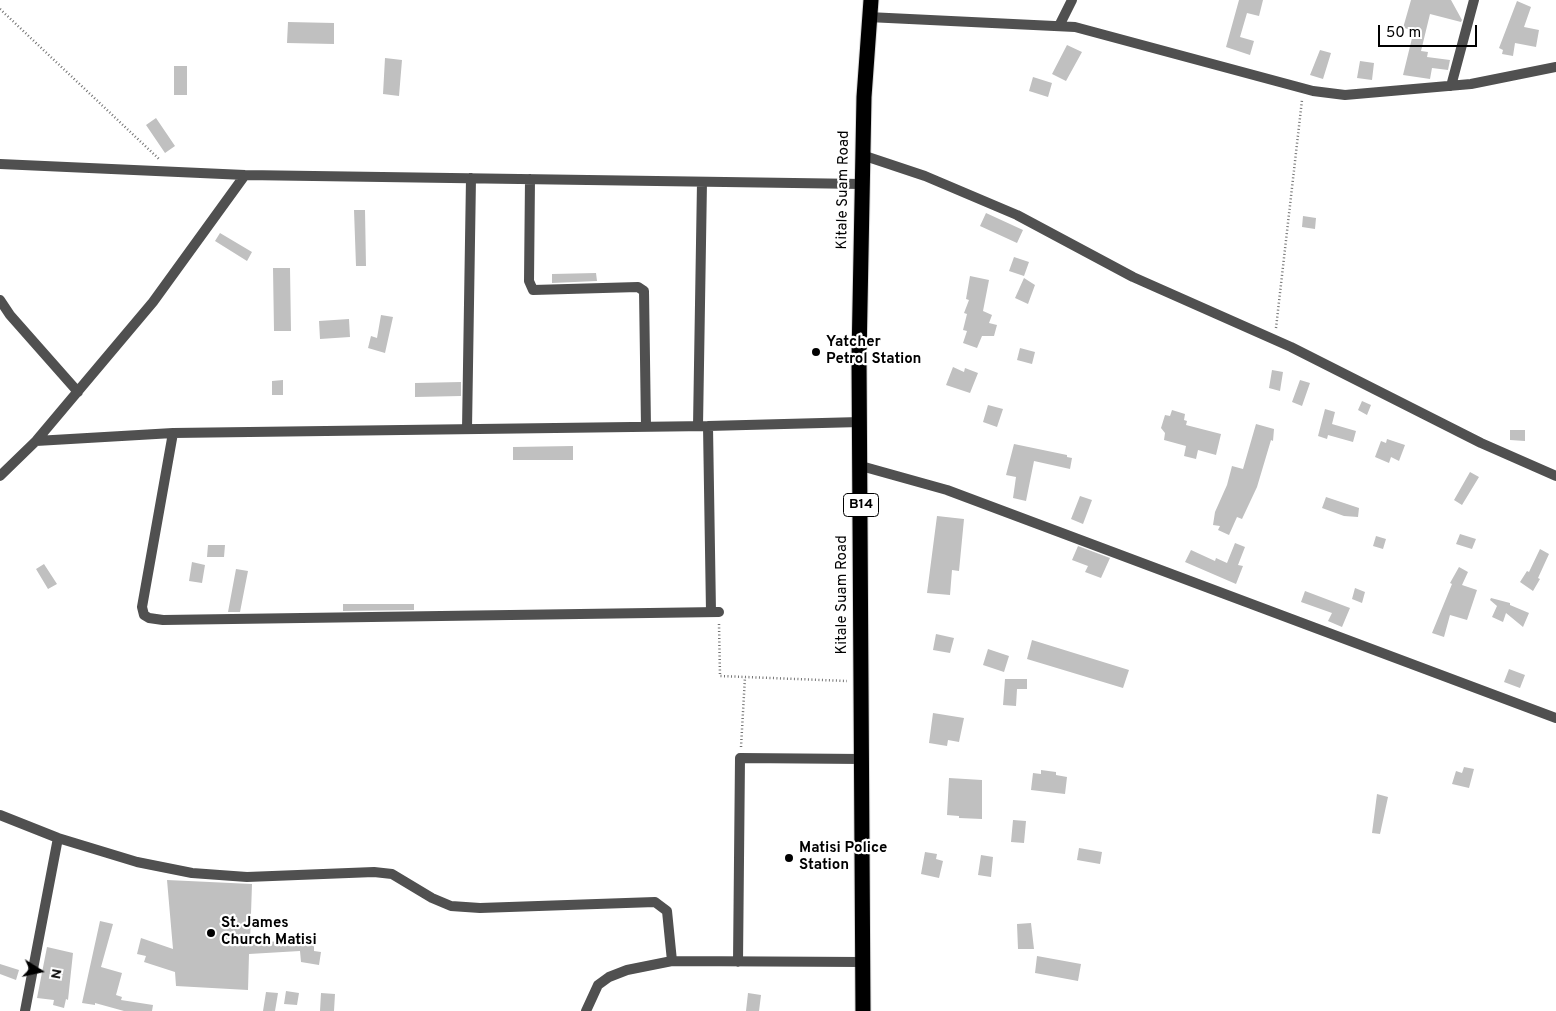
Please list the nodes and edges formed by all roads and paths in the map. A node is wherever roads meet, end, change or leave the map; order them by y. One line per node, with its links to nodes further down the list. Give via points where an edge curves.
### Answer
1 (871, 0): 5 (highway, Kitale Suam Road / B14)
2 (1072, 0): 6 (street)
3 (1474, 0): 8 (street)
4 (0, 9): 12 (path)
5 (868, 17): 6 (street); 10 (highway, Kitale Suam Road / B14)
6 (1059, 26): 9 (street, via 1108,35)
7 (1556, 66): 8 (street)
8 (1450, 86): 9 (street, via 1345,95)
9 (1304, 89): 19 (path)
10 (862, 155): 17 (highway, Kitale Suam Road / B14); 19 (street, via 925,176 1017,215 1132,277)
11 (0, 164): 12 (street)
12 (170, 170): 13 (street)
13 (245, 174): 14 (street); 20 (street, via 153,302)
14 (471, 178): 15 (street); 24 (street)
15 (530, 179): 16 (street); 23 (street, via 529,281 533,290 638,287 644,291)
16 (702, 182): 17 (street); 22 (street)
17 (862, 184): 21 (highway, Kitale Suam Road / B14)
18 (0, 300): 20 (street)
19 (1274, 339): 29 (street)
20 (78, 392): 26 (street)
21 (860, 422): 22 (street); 27 (highway, Kitale Suam Road / B14)
22 (703, 426): 23 (street); 30 (street)
23 (646, 427): 24 (street)
24 (467, 429): 25 (street)
25 (173, 433): 26 (street); 30 (street, via 142,608 149,618)
26 (36, 441): 28 (street)
27 (861, 466): 32 (highway, Kitale Suam Road / B14); 33 (street, via 947,490)
28 (0, 476)
29 (1556, 476)
30 (715, 612): 31 (path, via 720,676)
31 (745, 676): 32 (path); 34 (path)
32 (861, 681): 35 (highway, Kitale Suam Road / B14)
33 (1556, 718)
34 (740, 758): 35 (street); 39 (street)
35 (862, 759): 40 (highway, Kitale Suam Road / B14)
36 (0, 815): 37 (street)
37 (58, 838): 38 (street, via 137,862 192,873 247,877 392,874 451,906 480,908 655,902 667,910); 41 (street)
38 (672, 961): 39 (street); 42 (street, via 627,970 610,977 598,985)
39 (738, 962): 40 (street)
40 (862, 962): 43 (highway, Kitale Suam Road / B14)
41 (25, 1011)
42 (586, 1011)
43 (863, 1011)

